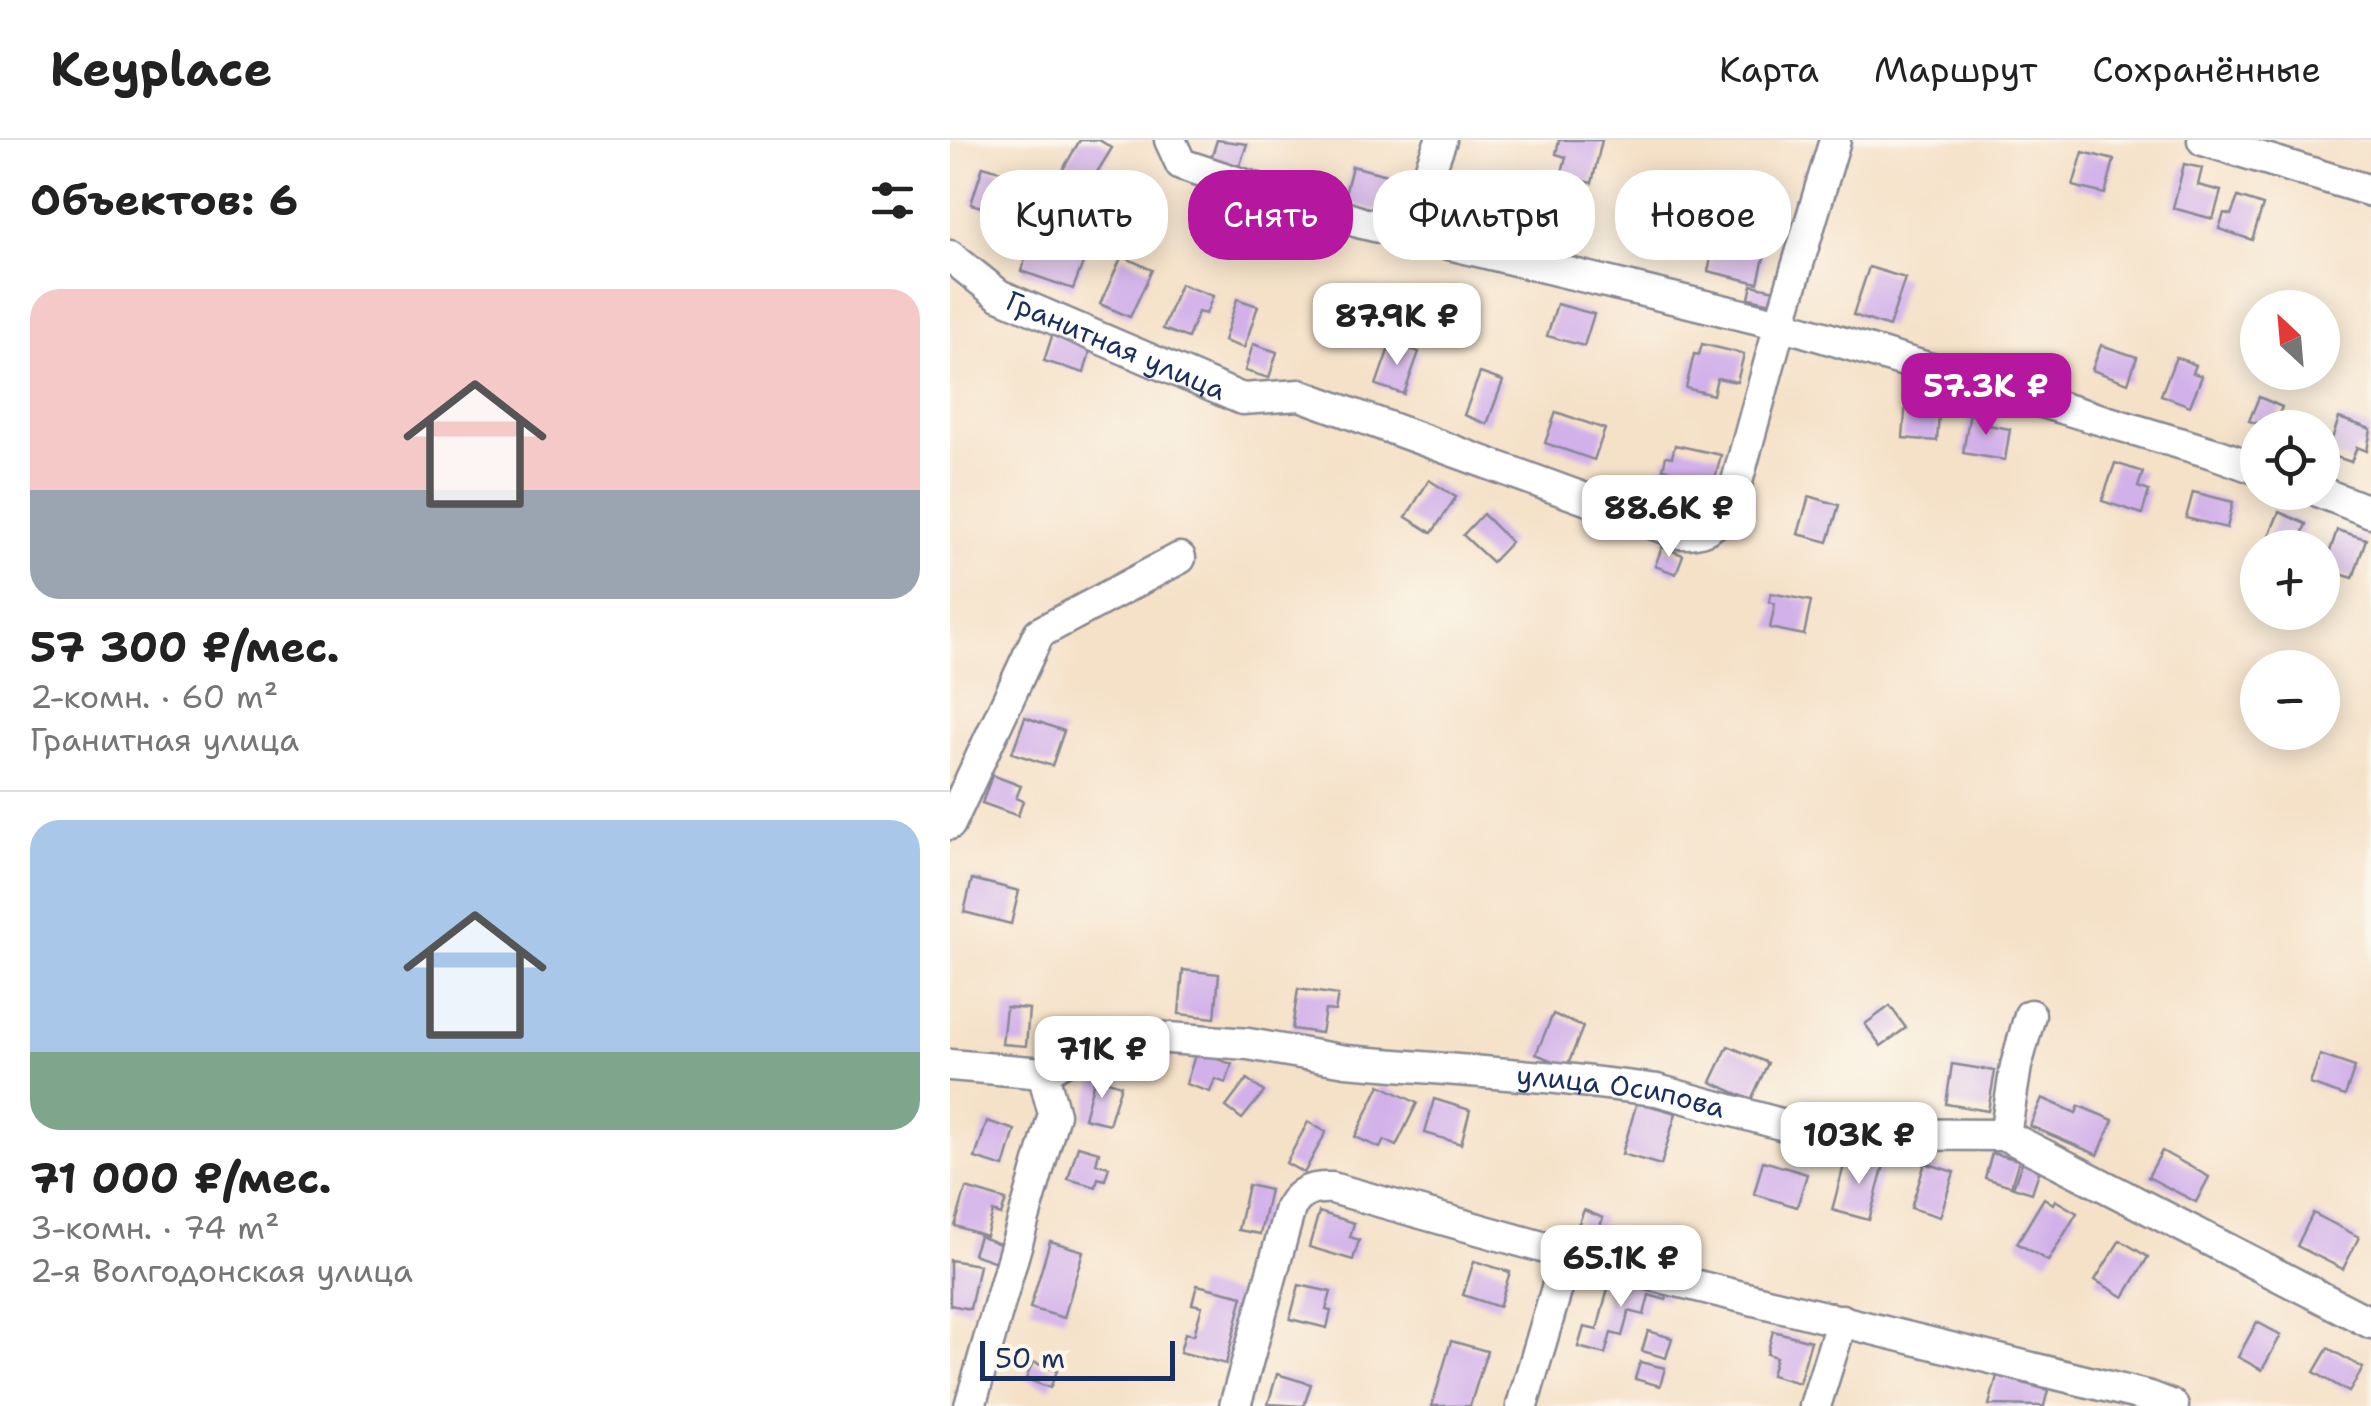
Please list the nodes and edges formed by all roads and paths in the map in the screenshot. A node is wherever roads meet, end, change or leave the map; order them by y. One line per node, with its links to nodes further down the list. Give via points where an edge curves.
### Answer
1 (1170, 140): 7 (street, via 1181,164)
2 (1440, 140): 5 (street)
3 (1835, 140): 10 (street, Гранитная улица)
4 (2204, 140): 6 (street)
5 (1429, 170)
6 (2371, 191)
7 (1373, 225)
8 (950, 256): 10 (street, Гранитная улица, via 999,294 1242,400 1300,396 1679,533 1697,534 1729,511)
9 (1520, 260): 10 (street)
10 (1780, 324): 11 (street)
11 (2240, 463)
12 (2340, 500): 13 (street)
13 (2371, 512)
14 (1180, 558): 15 (street, via 1039,633)
15 (950, 824)
16 (2030, 1015): 19 (street)
17 (950, 1065): 18 (street)
18 (1043, 1073): 19 (street, улица Осипова, via 1078,1052 1155,1037 1657,1090 1817,1134); 23 (street, via 1054,1114)
19 (2005, 1135): 22 (street, улица Осипова)
20 (1567, 1254): 21 (street); 24 (street, via 1332,1188 1306,1190 1290,1208); 25 (street)
21 (1842, 1320): 26 (street); 27 (street)
22 (2371, 1323)
23 (970, 1406)
24 (1234, 1406)
25 (1522, 1406)
26 (1816, 1406)
27 (2173, 1406)

